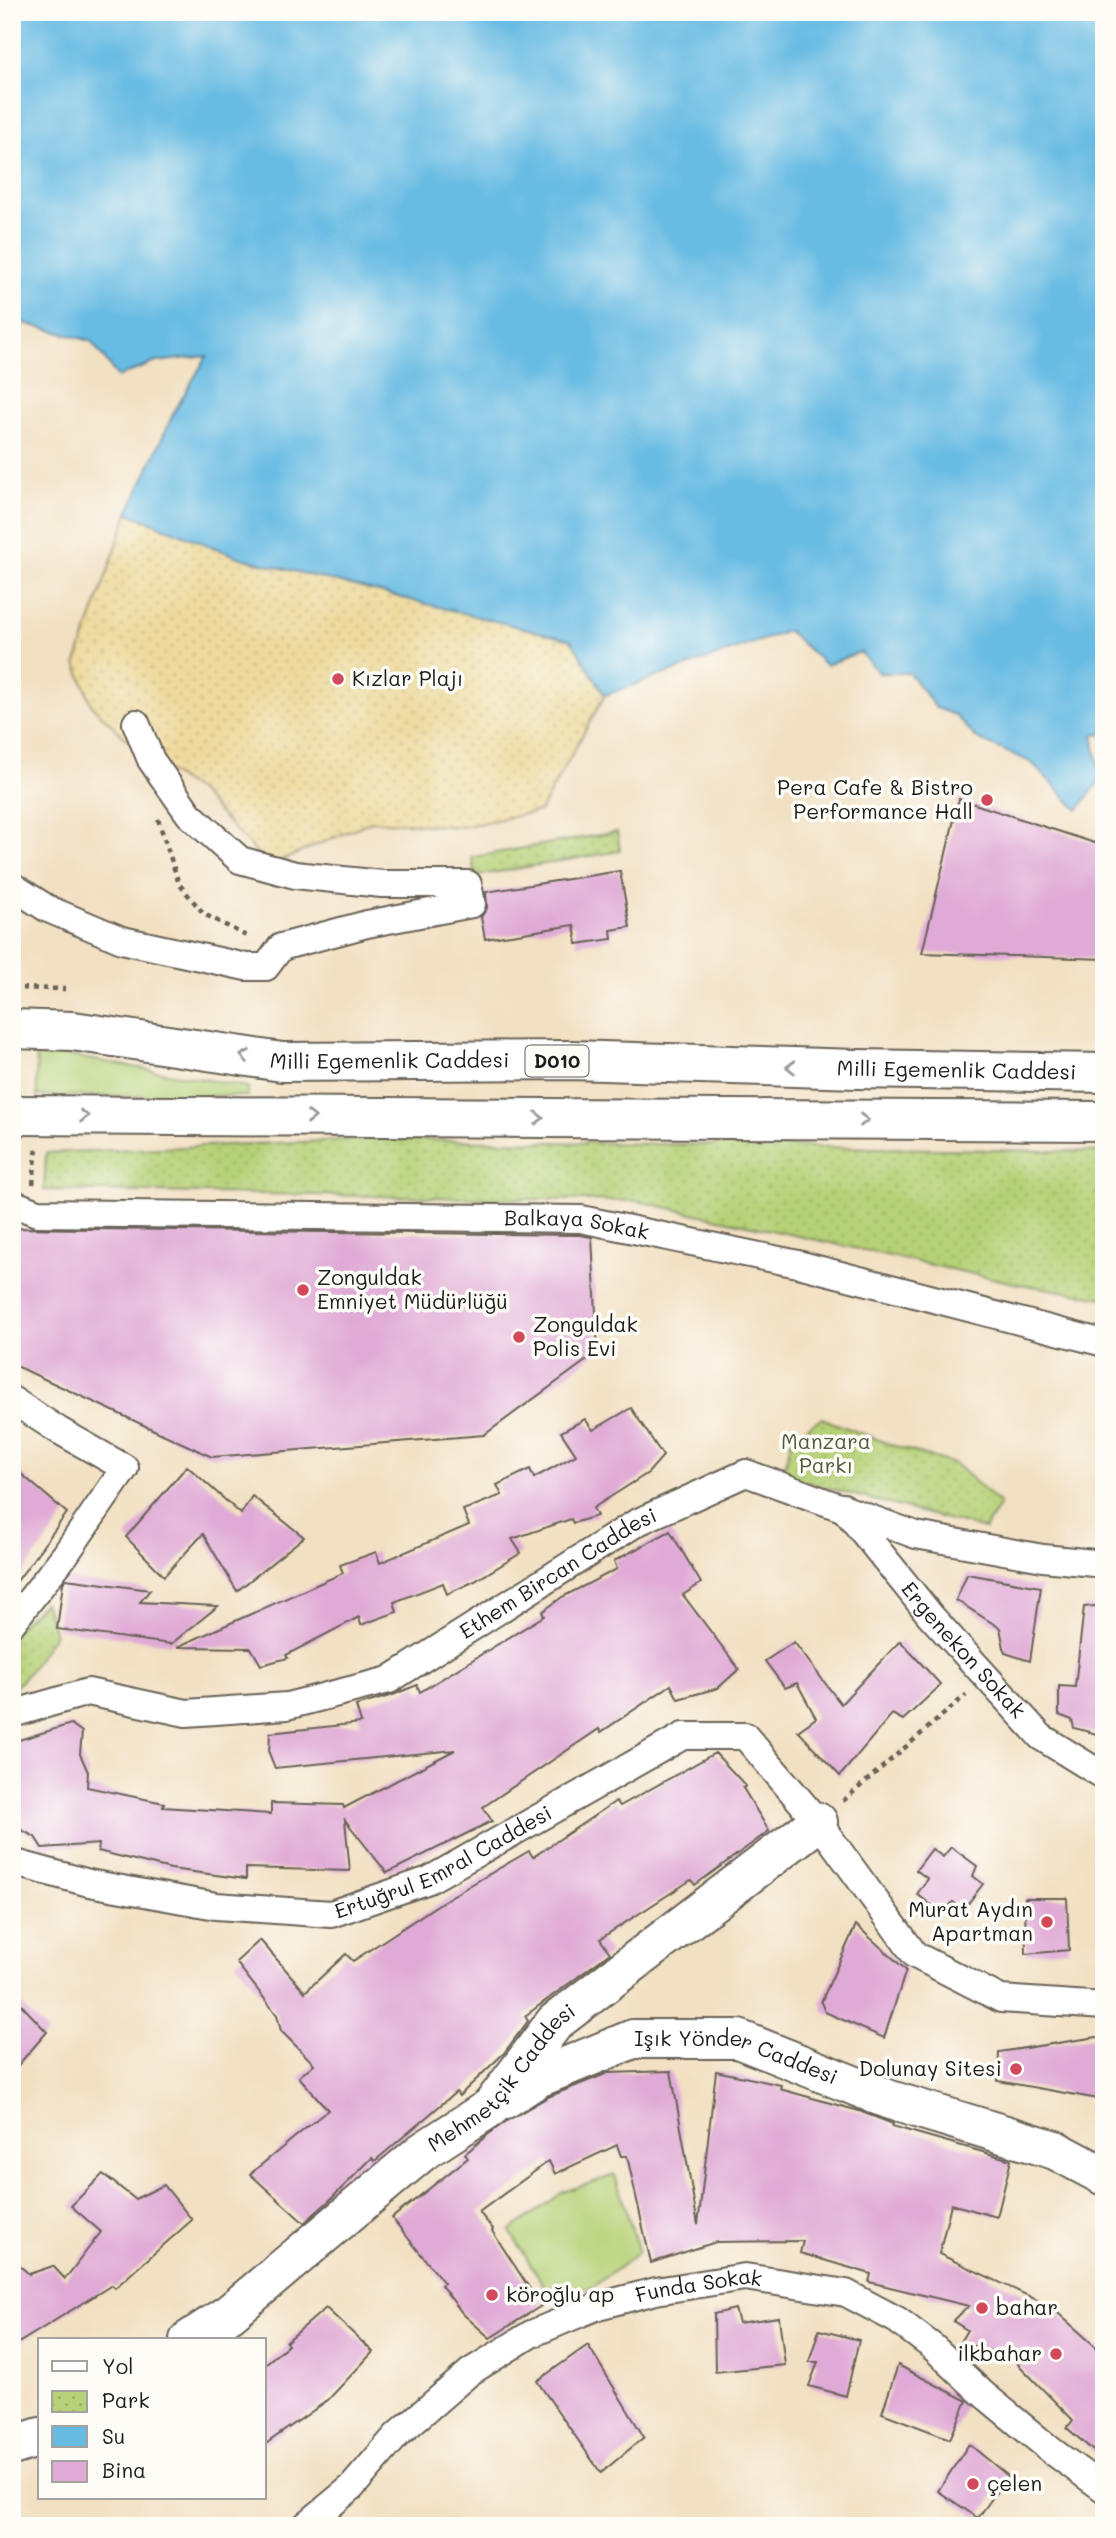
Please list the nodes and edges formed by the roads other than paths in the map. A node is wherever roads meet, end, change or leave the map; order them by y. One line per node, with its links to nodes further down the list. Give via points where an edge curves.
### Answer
1 (136, 723): 2 (street, via 150,760 189,814 240,860 295,875 382,884 468,884 472,904 367,924 281,947 266,967 246,967 135,943 48,909)
2 (12, 886)
3 (12, 1017): 5 (street)
4 (12, 1029): 5 (main road, Milli Egemenlik Caddesi / D010)
5 (73, 1031): 6 (main road, Milli Egemenlik Caddesi / D010, one-way to 5, via 571,1060 282,1062)
6 (1104, 1073)
7 (1104, 1121): 8 (main road, one-way to 7)
8 (25, 1126)
9 (27, 1204): 10 (street, Balkaya Sokak, via 581,1219 798,1265)
10 (1104, 1343)
11 (12, 1400): 14 (street, via 125,1468)
12 (842, 1506): 13 (street, Ethem Bircan Caddesi, via 916,1535); 15 (street, Ethem Bircan Caddesi, via 746,1473 636,1523 389,1680 300,1703 186,1713 88,1692); 16 (street, Ergenekon Sokak, via 930,1615 1041,1737)
13 (1104, 1564)
14 (12, 1623)
15 (12, 1714)
16 (1104, 1776)
17 (818, 1822): 18 (street, Ertuğrul Emral Caddesi, via 745,1735 683,1736 429,1880 331,1914 216,1906 89,1883); 19 (street, via 915,1955 1001,1999); 20 (main road, Mehmetçik Caddesi, via 555,2022)
18 (12, 1862)
19 (1104, 2006)
20 (492, 2107): 21 (main road, Işık Yönder Caddesi, via 538,2078 634,2039 738,2039 890,2100 1055,2150); 22 (main road, Mehmetçik Caddesi, via 422,2152 230,2313)
21 (1104, 2176)
22 (192, 2338)
23 (38, 2438): 24 (main road)
24 (12, 2446)
25 (1104, 2488): 26 (street, Funda Sokak, via 1052,2451 897,2319 846,2293 745,2277 598,2306 531,2334 470,2372 397,2435 352,2487)
26 (305, 2526)

